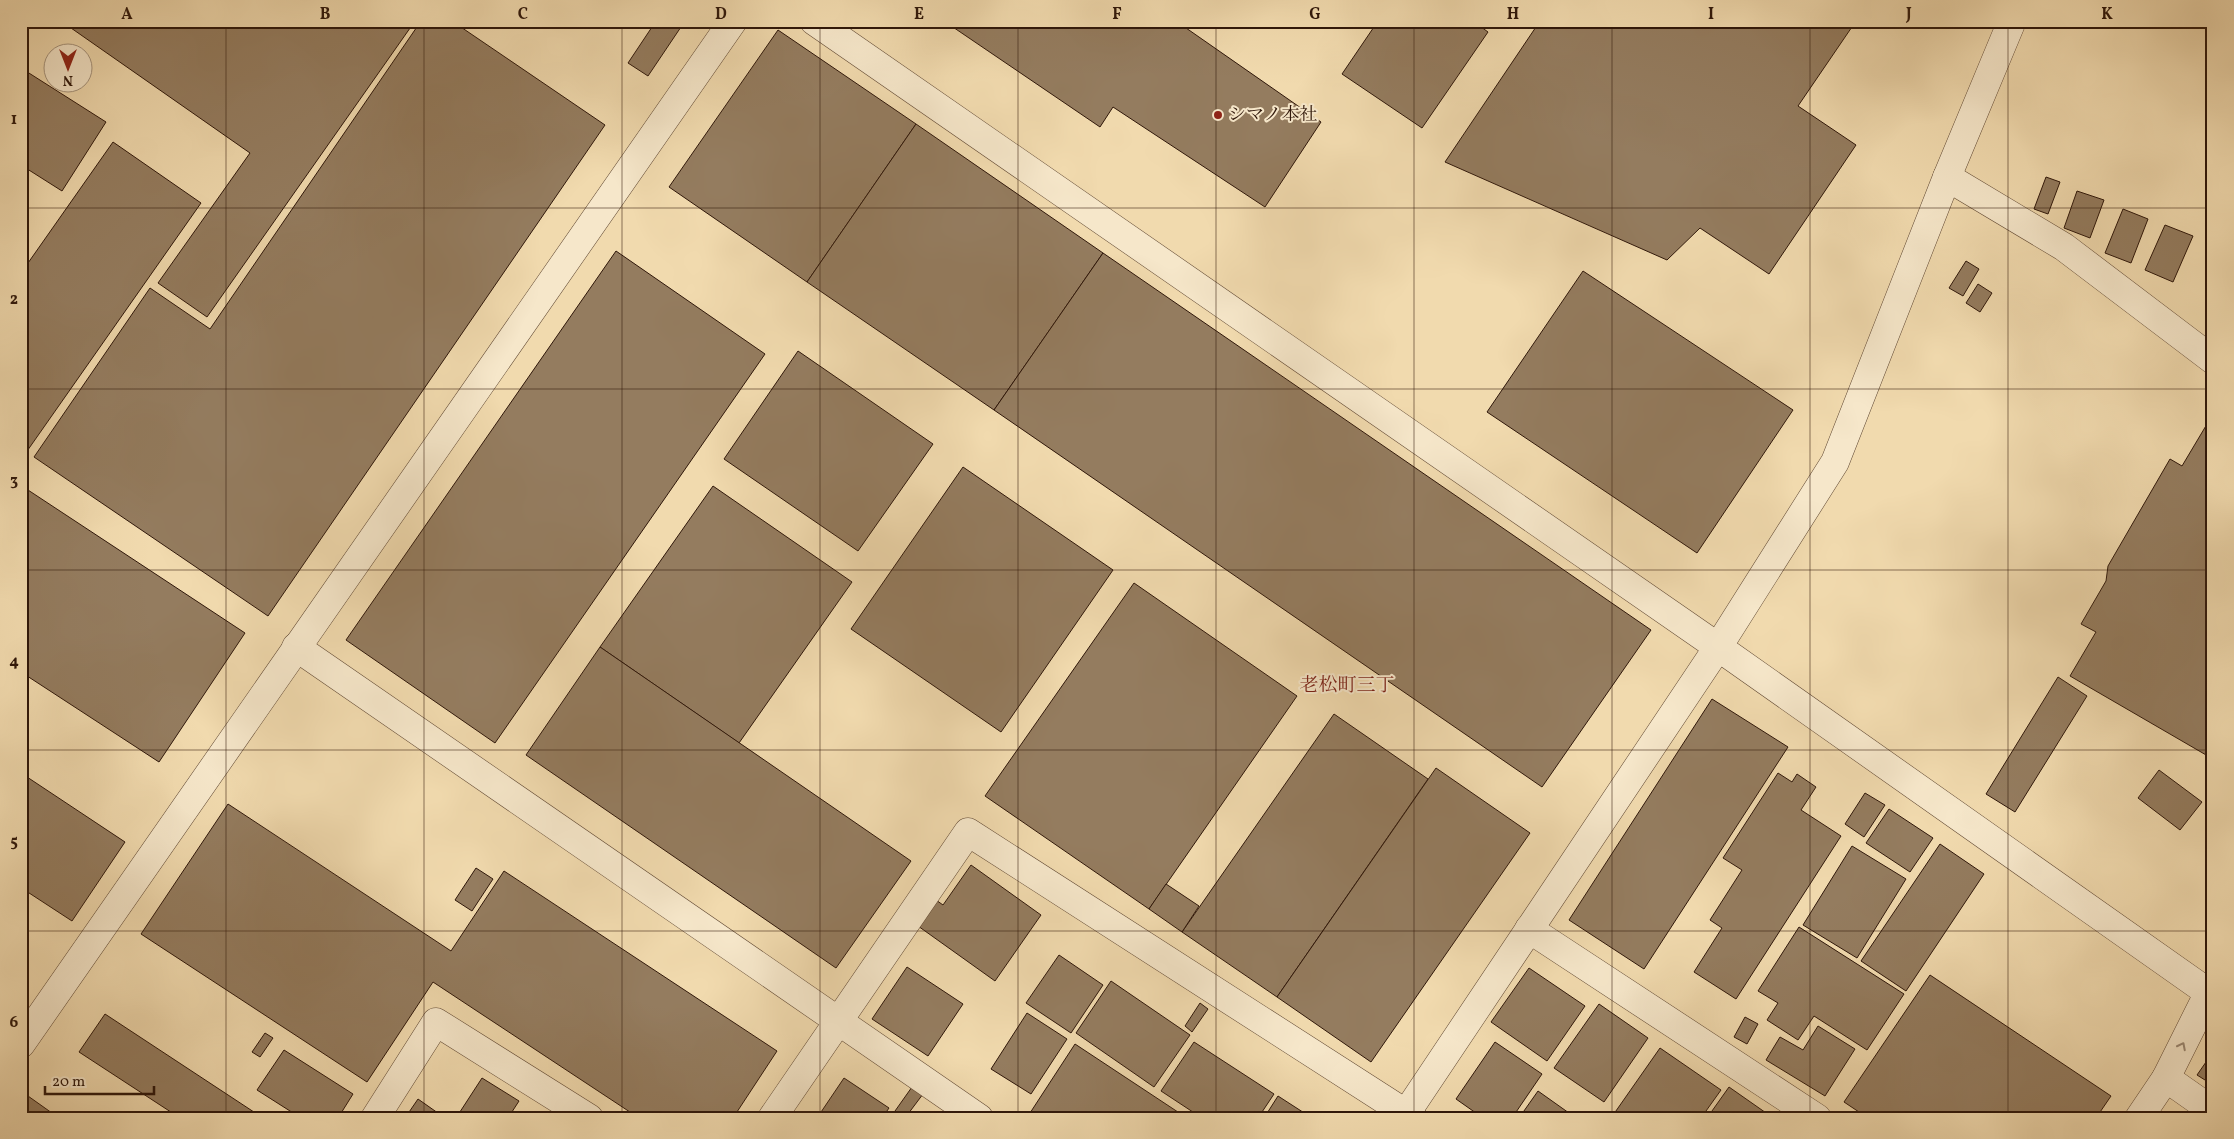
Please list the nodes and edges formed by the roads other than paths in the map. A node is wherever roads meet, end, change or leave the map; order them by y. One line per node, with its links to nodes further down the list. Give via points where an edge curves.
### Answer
1 (733, 21): 6 (street)
2 (814, 21): 7 (street)
3 (2012, 21): 4 (street)
4 (1947, 177): 5 (street, via 2064,246); 7 (street, via 1835,462)
5 (2213, 360)
6 (296, 647): 10 (street); 11 (street)
7 (1718, 647): 8 (street); 9 (street)
8 (1529, 929): 14 (street); 19 (street)
9 (2211, 988): 12 (street, one-way to 9)
10 (838, 1022): 14 (street, via 968,832); 17 (street); 18 (street)
11 (21, 1044)
12 (2166, 1078): 13 (street); 20 (street)
13 (2213, 1111)
14 (1407, 1116)
15 (375, 1118): 16 (street, via 436,1022)
16 (589, 1118)
17 (772, 1118)
18 (979, 1118)
19 (1817, 1118)
20 (2139, 1118)

